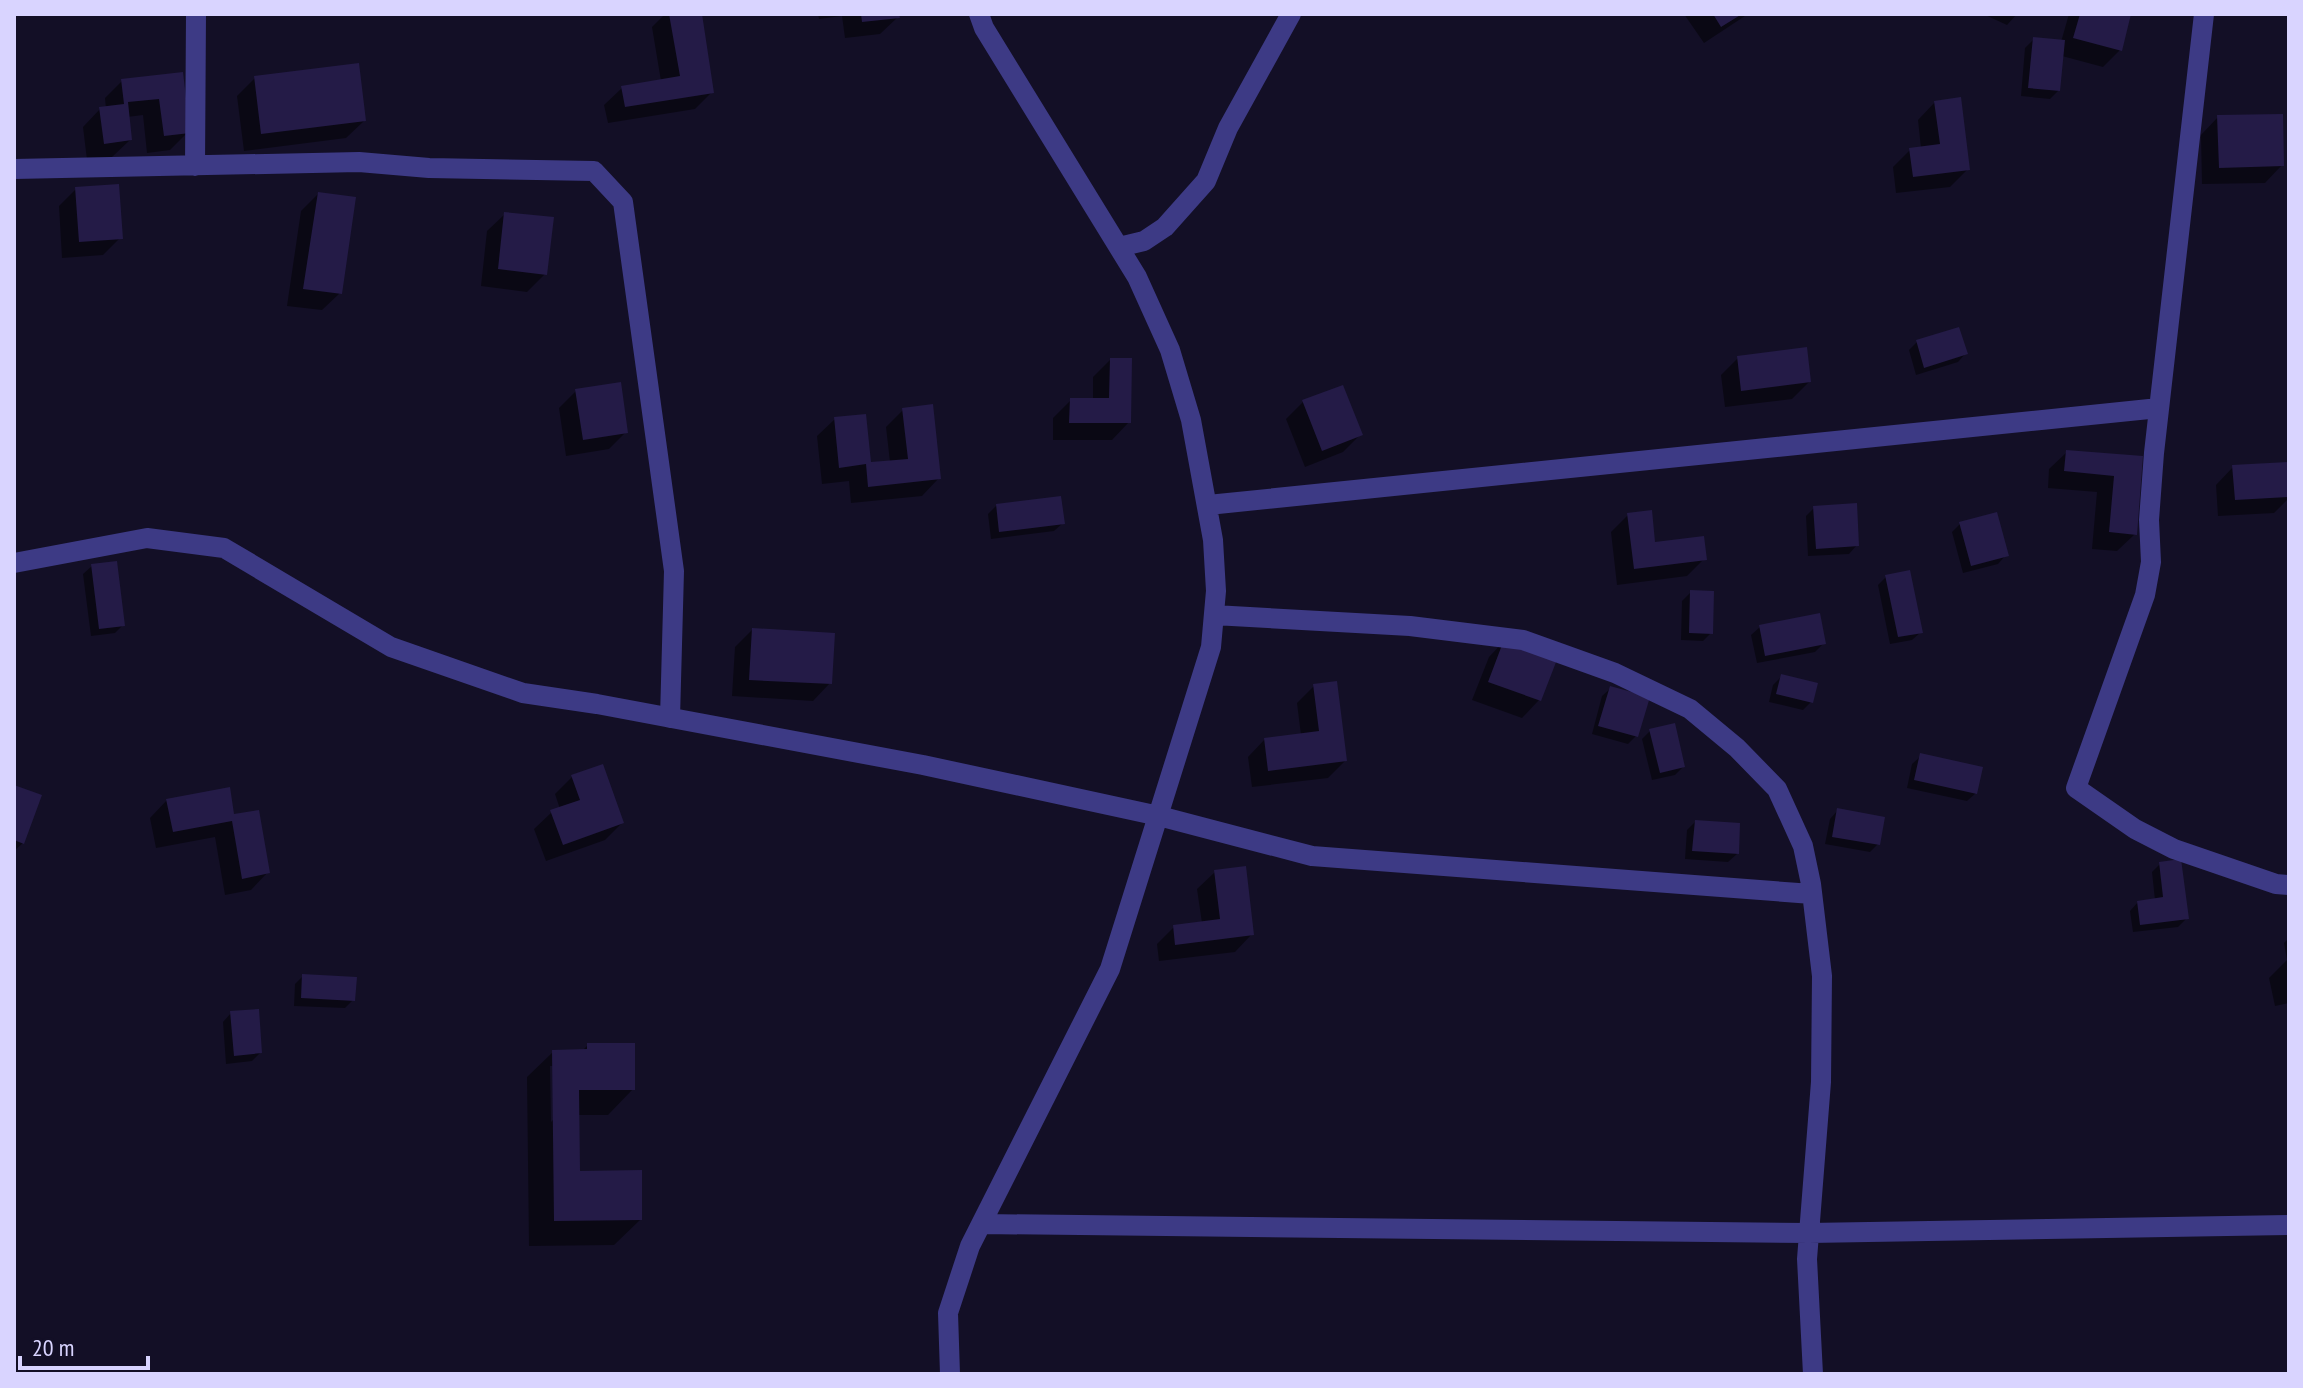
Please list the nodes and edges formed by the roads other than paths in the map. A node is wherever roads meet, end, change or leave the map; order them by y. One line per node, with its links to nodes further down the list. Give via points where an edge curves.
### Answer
1 (196, 14): 5 (street)
2 (979, 14): 7 (street)
3 (1291, 14): 7 (street, via 1228,128 1206,181 1165,227 1144,241)
4 (2204, 14): 8 (street)
5 (195, 166): 6 (street); 12 (street, via 359,162 594,171 623,202 674,571)
6 (14, 169)
7 (1119, 247): 9 (street, via 1170,350)
8 (2159, 408): 9 (street); 14 (street, via 2145,595 2076,788 2174,849)
9 (1208, 505): 11 (street)
10 (14, 563): 12 (street, via 147,538 224,548 391,647 523,693)
11 (1214, 615): 13 (street, via 1211,647); 15 (street, via 1478,632 1523,640 1615,673 1690,709 1777,789 1803,846)
12 (670, 718): 13 (street)
13 (1159, 816): 15 (street, via 1312,856); 16 (street, via 1110,969)
14 (2289, 885)
15 (1812, 894): 18 (street, via 1822,976 1821,1082)
16 (982, 1224): 18 (street); 19 (street, via 948,1313)
17 (2289, 1225): 18 (street)
18 (1809, 1233): 20 (street)
19 (950, 1374)
20 (1813, 1374)

